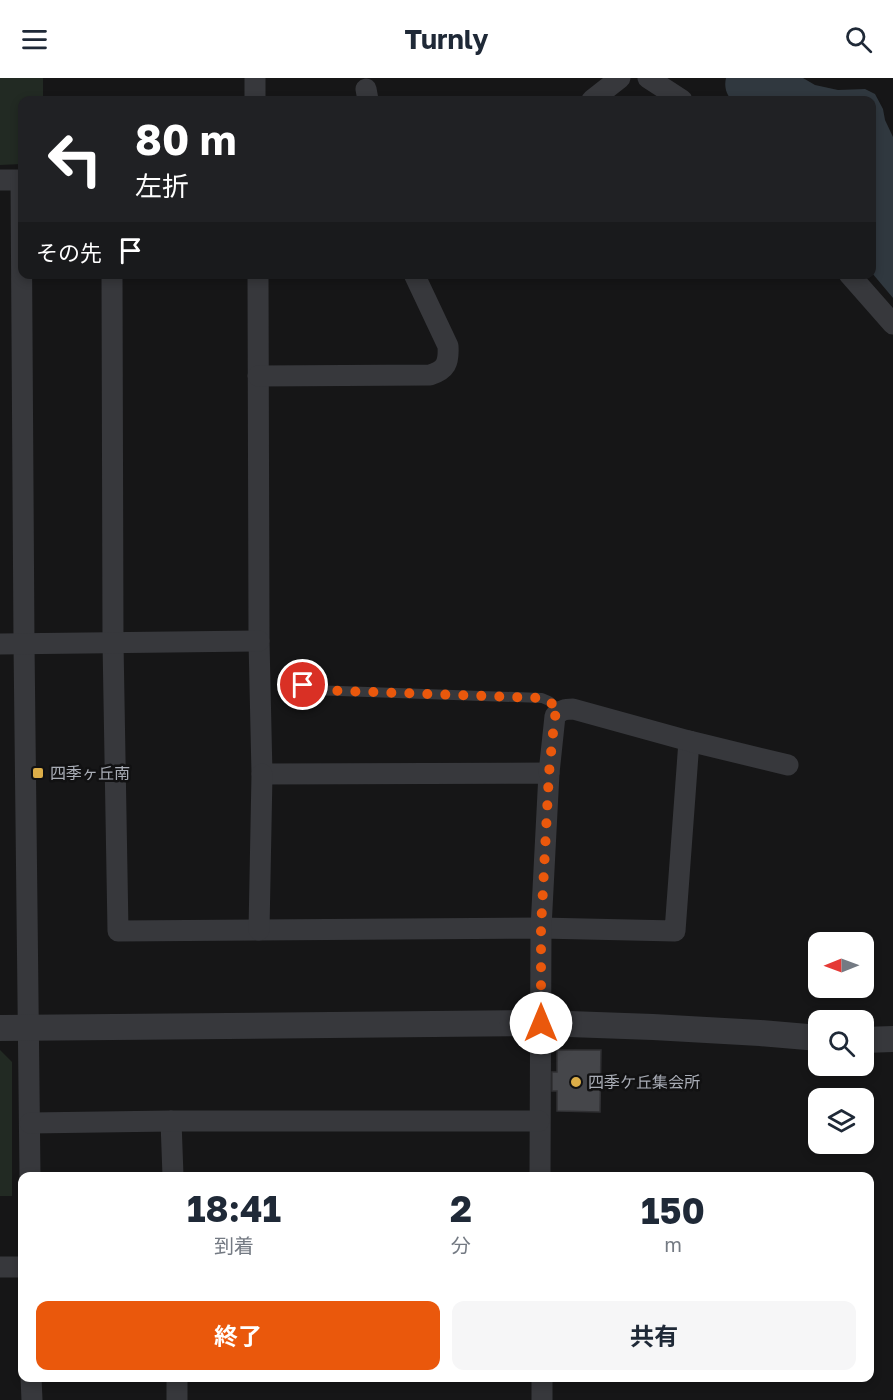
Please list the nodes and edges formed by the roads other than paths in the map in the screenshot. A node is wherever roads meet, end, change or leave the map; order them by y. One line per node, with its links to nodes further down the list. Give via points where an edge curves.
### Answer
1 (255, 78): 4 (street)
2 (620, 78): 5 (street)
3 (648, 78): 6 (street)
4 (255, 96)
5 (597, 96)
6 (676, 96)
7 (14, 180): 16 (street)
8 (112, 279): 15 (street)
9 (258, 279): 13 (street)
10 (416, 279): 13 (street, via 448,346 446,366 439,372)
11 (853, 279): 12 (street)
12 (893, 324)
13 (258, 376): 14 (street)
14 (259, 640): 15 (street); 23 (street)
15 (113, 642): 16 (street); 25 (street, via 118,931)
16 (24, 643): 17 (street); 28 (street)
17 (0, 644)
18 (294, 676): 19 (lane, via 310,690 542,698)
19 (560, 711): 20 (street, via 573,709); 22 (street, via 555,716)
20 (689, 741): 21 (street); 24 (street, via 675,931)
21 (788, 765)
22 (549, 773): 23 (street); 24 (street)
23 (262, 774): 25 (street)
24 (541, 928): 25 (street); 26 (street)
25 (260, 930)
26 (541, 1023): 28 (street); 29 (street); 33 (street)
27 (0, 1028): 28 (street)
28 (27, 1028): 34 (street)
29 (808, 1037)
30 (893, 1039): 31 (street)
31 (874, 1040)
32 (171, 1120): 33 (street); 34 (street); 36 (street)
33 (539, 1120): 37 (street)
34 (30, 1123): 35 (street)
35 (30, 1172)
36 (173, 1172)
37 (540, 1172)
38 (0, 1267): 39 (street)
39 (18, 1267)
40 (31, 1382): 43 (street)
41 (177, 1382): 44 (street)
42 (542, 1382): 45 (street)
43 (32, 1400)
44 (177, 1400)
45 (542, 1400)

